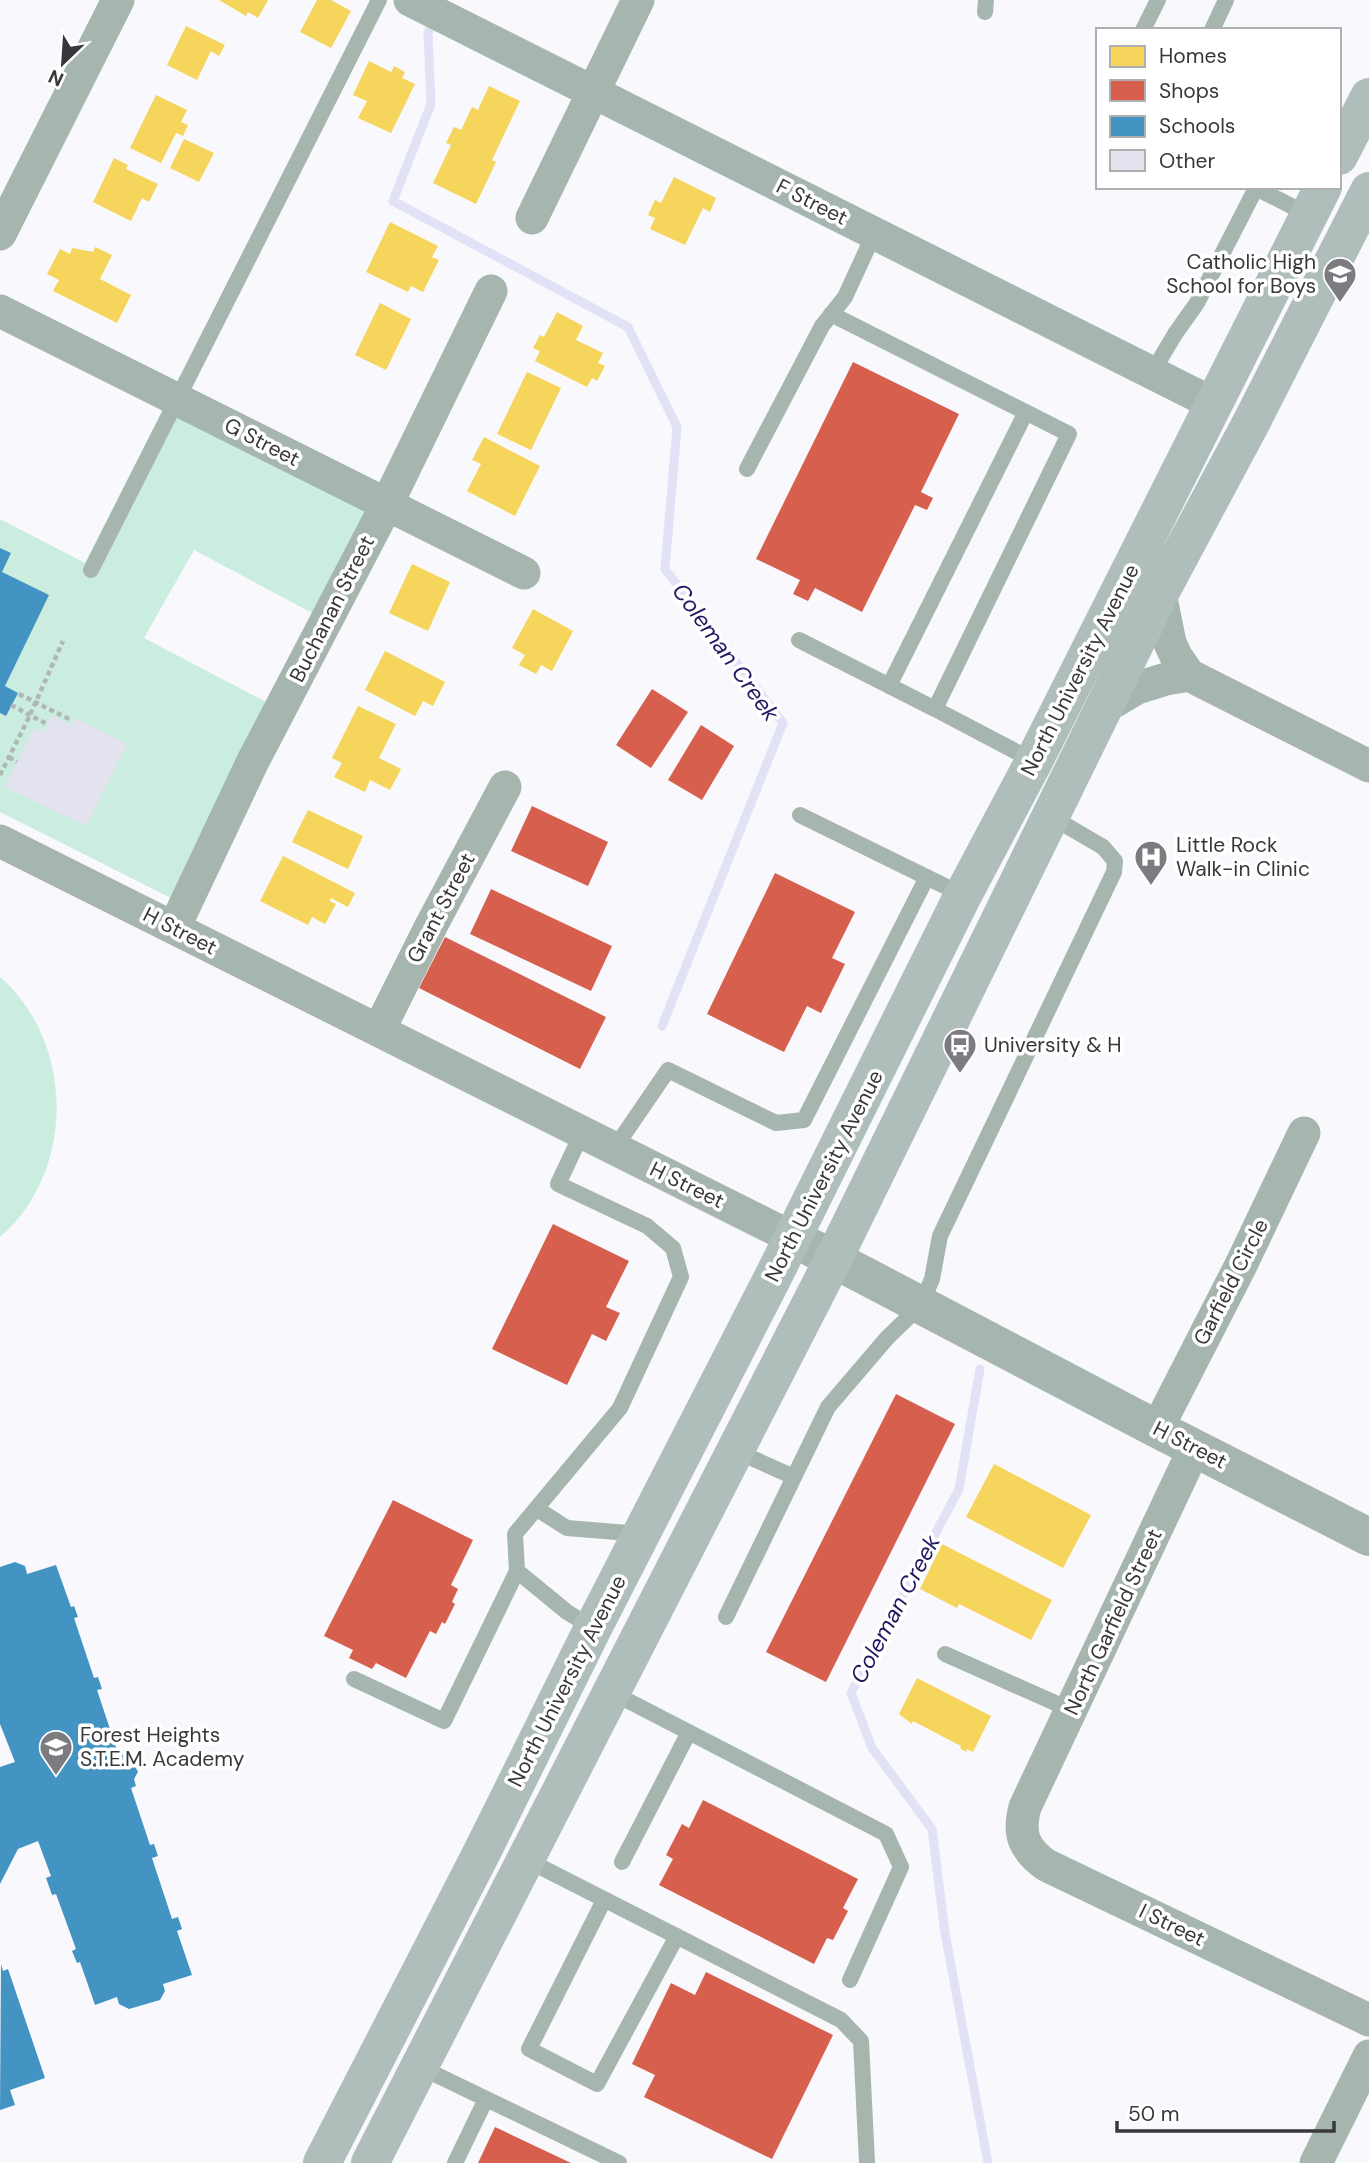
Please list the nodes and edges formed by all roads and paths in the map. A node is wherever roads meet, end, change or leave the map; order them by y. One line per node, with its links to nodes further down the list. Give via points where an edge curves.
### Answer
1 (118, 0): 17 (street)
2 (379, 0): 23 (lane)
3 (638, 0): 9 (street)
4 (1158, 0): 7 (lane)
5 (1226, 0): 8 (lane)
6 (428, 9): 9 (street, F Street)
7 (1144, 28)
8 (1213, 28)
9 (593, 92): 16 (street); 18 (street, F Street)
10 (1369, 97): 11 (main road)
11 (1341, 152)
12 (1255, 189): 22 (lane, via 1197,303)
13 (1261, 189): 15 (lane)
14 (1369, 191): 30 (main road, North University Avenue)
15 (1316, 201): 24 (main road, North University Avenue)
16 (532, 218)
17 (0, 234)
18 (874, 234): 21 (lane, via 845,297); 22 (street, F Street)
19 (491, 291): 27 (street, Buchanan Street)
20 (0, 311): 23 (street, G Street)
21 (831, 314): 25 (lane); 26 (lane)
22 (1152, 373): 24 (street, F Street)
23 (177, 400): 27 (street, G Street); 28 (lane)
24 (1214, 404): 44 (main road, North University Avenue)
25 (1026, 412): 34 (lane); 39 (lane, via 1069,434)
26 (747, 469)
27 (387, 504): 29 (street, G Street); 54 (street, Buchanan Street, via 252,763)
28 (91, 570)
29 (524, 573)
30 (1160, 593): 33 (street, via 1170,643); 38 (main road, North University Avenue)
31 (799, 640): 34 (lane)
32 (63, 641): 36 (path)
33 (1189, 674): 38 (street, via 1137,688); 46 (street)
34 (889, 686): 39 (lane)
35 (19, 694): 36 (path)
36 (36, 702): 40 (path); 41 (path)
37 (11, 705): 40 (path)
38 (1103, 708): 50 (main road, North University Avenue)
39 (935, 709): 44 (lane)
40 (30, 715): 42 (path); 43 (path)
41 (71, 720)
42 (47, 724)
43 (9, 758): 45 (path); 47 (path)
44 (1034, 761): 53 (main road, North University Avenue)
45 (17, 762)
46 (1369, 766)
47 (0, 775)
48 (505, 788): 55 (street, Grant Street)
49 (800, 815): 52 (lane)
50 (1050, 816): 60 (main road, North University Avenue); 61 (lane, via 1103,847 1115,862 1114,872 940,1236 932,1279)
51 (0, 841): 54 (street, H Street)
52 (927, 877): 53 (lane); 58 (lane, via 804,1120 776,1123 668,1070)
53 (964, 895): 59 (main road, North University Avenue)
54 (174, 928): 55 (street, H Street)
55 (379, 1030): 56 (street, H Street)
56 (582, 1133): 58 (street, H Street); 66 (lane, via 558,1184 647,1226 673,1248 681,1277 620,1408)
57 (1304, 1133): 62 (street, Garfield Circle)
58 (614, 1149): 59 (street, H Street)
59 (793, 1238): 60 (street, H Street); 67 (main road, North University Avenue)
60 (834, 1258): 61 (street, H Street); 64 (main road, North University Avenue)
61 (921, 1304): 62 (street, H Street); 65 (lane, via 828,1407)
62 (1157, 1429): 63 (street, H Street)
63 (1195, 1447): 68 (street, H Street); 75 (street, North Garfield Street)
64 (736, 1451): 65 (lane); 74 (main road, North University Avenue)
65 (794, 1477): 70 (lane)
66 (537, 1509): 67 (lane, via 566,1528); 69 (lane, via 515,1534)
67 (641, 1534): 71 (main road, North University Avenue)
68 (1369, 1537)
69 (517, 1571): 71 (lane); 73 (lane, via 444,1721)
70 (726, 1617)
71 (593, 1628): 87 (main road, North University Avenue)
72 (945, 1654): 75 (lane)
73 (354, 1679)
74 (613, 1692): 76 (lane); 78 (main road, North University Avenue)
75 (1071, 1710): 77 (street, North Garfield Street)
76 (689, 1732): 79 (lane); 82 (lane, via 886,1834 901,1867)
77 (1030, 1797): 83 (street, I Street, via 1021,1821 1023,1837 1034,1856 1046,1865)
78 (527, 1860): 80 (lane); 85 (main road, North University Avenue)
79 (622, 1862)
80 (604, 1900): 81 (lane); 81 (lane, via 529,2049 597,2084)
81 (677, 1936): 91 (lane, via 841,2020 861,2041)
82 (850, 1980)
83 (1369, 2020)
84 (1369, 2056): 92 (street)
85 (420, 2067): 86 (lane); 88 (main road, North University Avenue)
86 (485, 2099): 89 (lane); 90 (lane)
87 (322, 2163)
88 (370, 2163)
89 (455, 2163)
90 (619, 2163)
91 (867, 2163)
92 (1316, 2163)

